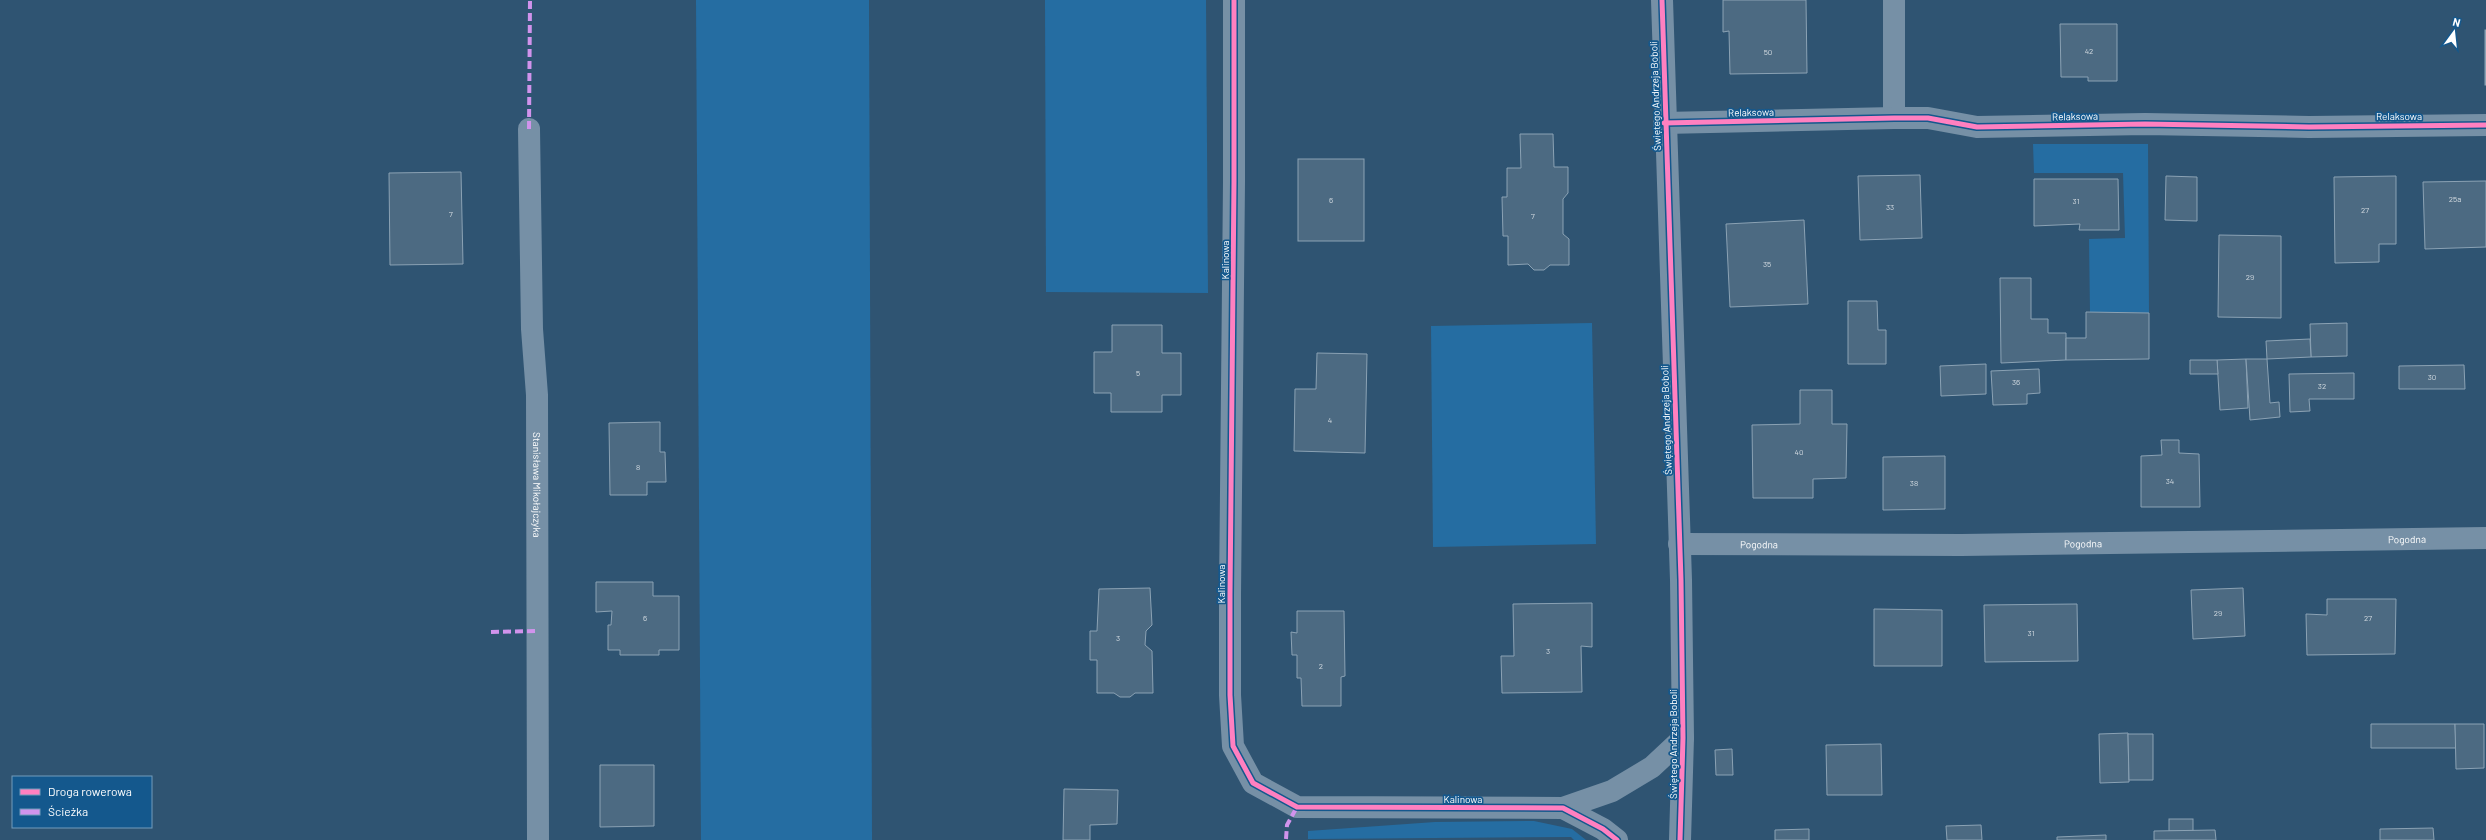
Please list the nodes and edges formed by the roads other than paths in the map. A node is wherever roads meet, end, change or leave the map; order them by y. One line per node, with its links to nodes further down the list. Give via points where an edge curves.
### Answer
1 (1234, 0): 11 (street, Kalinowa, via 1230,596 1233,746 1253,783 1296,806)
2 (1662, 0): 5 (street, Świętego Andrzeja Boboli)
3 (1894, 0): 4 (street)
4 (1894, 118): 5 (street, Relaksowa); 6 (street, Relaksowa, via 1928,118 1978,127 2145,124 2308,127)
5 (1664, 123): 9 (street, Świętego Andrzeja Boboli)
6 (2486, 125)
7 (529, 129): 12 (street, Stanisława Mikołajczyka, via 532,329 537,395)
8 (2486, 538): 9 (street, Pogodna, via 1961,545)
9 (1679, 544): 10 (street, Świętego Andrzeja Boboli)
10 (1683, 738): 11 (street, Kalinowa, via 1652,767 1612,791); 14 (street, Świętego Andrzeja Boboli)
11 (1563, 808): 13 (street, Kalinowa)
12 (538, 840)
13 (1618, 840)
14 (1680, 840)

